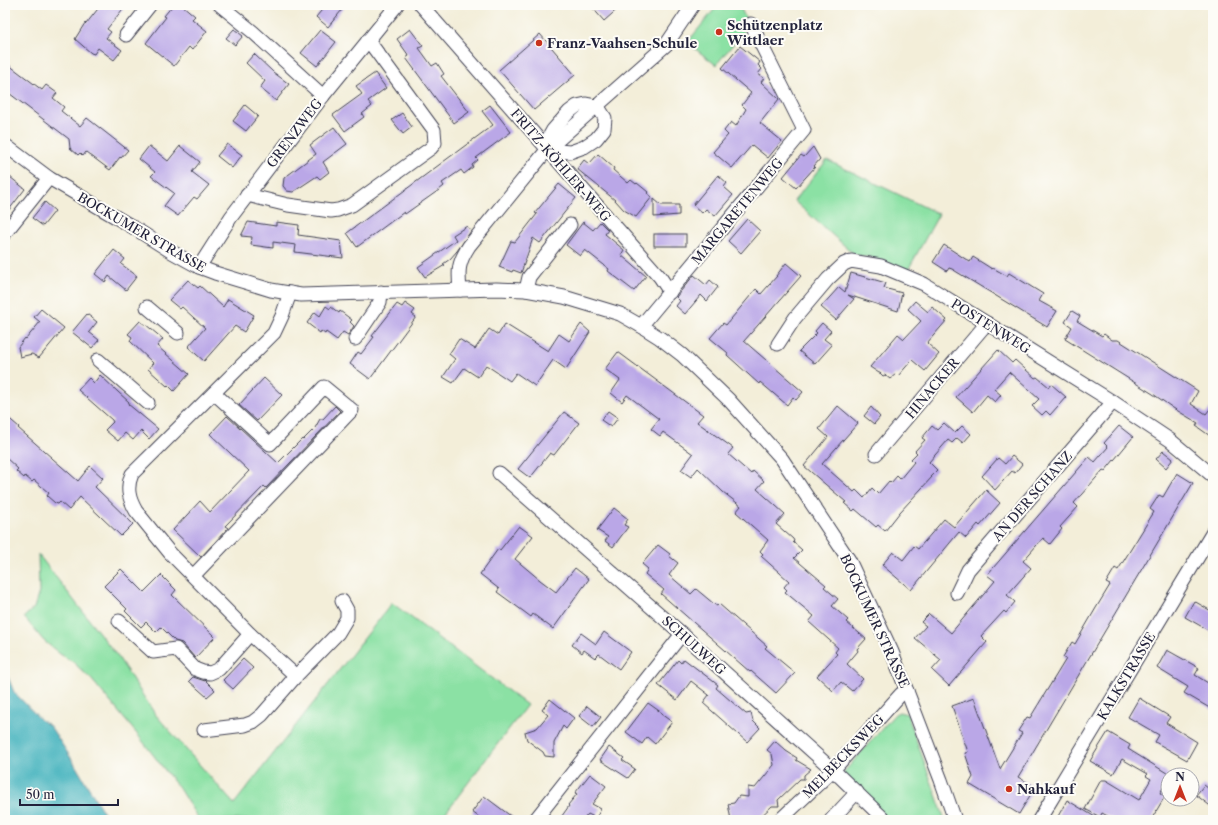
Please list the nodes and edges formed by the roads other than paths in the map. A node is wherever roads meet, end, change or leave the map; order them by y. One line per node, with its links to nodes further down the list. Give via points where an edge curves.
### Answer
1 (150, 5): 7 (street)
2 (220, 5): 9 (street)
3 (397, 5): 8 (street, GRENZWEG)
4 (421, 5): 12 (street, FRITZ-KÖHLER-WEG)
5 (693, 5): 10 (street, via 666,45)
6 (751, 24): 21 (street, MARGARETENWEG, via 804,130)
7 (126, 35)
8 (368, 40): 9 (street, GRENZWEG); 14 (street, via 434,130 435,143 432,148 352,205 338,210 288,205)
9 (323, 96): 14 (street, GRENZWEG)
10 (596, 106): 12 (street, via 586,104 577,106 569,112 548,140); 12 (street, via 604,118 604,129 596,140 570,152)
11 (5, 144): 13 (street, BOCKUMER STRASSE)
12 (550, 154): 18 (street, via 465,252 459,266); 21 (street, FRITZ-KÖHLER-WEG, via 660,277)
13 (49, 178): 16 (street); 17 (street, BOCKUMER STRASSE)
14 (247, 196): 17 (street, GRENZWEG, via 230,217)
15 (570, 225): 19 (street, via 529,277)
16 (5, 233)
17 (199, 267): 22 (street, BOCKUMER STRASSE, via 271,290)
18 (460, 290): 19 (street, BOCKUMER STRASSE); 20 (street, BOCKUMER STRASSE)
19 (526, 290): 25 (street, BOCKUMER STRASSE, via 564,297 620,314)
20 (381, 292): 22 (street, BOCKUMER STRASSE, via 301,295); 27 (street, via 380,302)
21 (670, 292): 25 (street)
22 (290, 293): 30 (street, via 274,333)
23 (147, 307): 26 (street)
24 (987, 323): 28 (street, POSTENWEG, via 924,284 881,266 852,261 844,264 828,279 795,318); 31 (street, POSTENWEG); 33 (street, HINACKER)
25 (641, 326): 44 (street, BOCKUMER STRASSE, via 687,360 729,400 782,459 849,560 892,652)
26 (178, 333)
27 (355, 340)
28 (778, 344)
29 (98, 360): 32 (street)
30 (214, 393): 37 (street, via 132,474 129,482 128,493 136,511 170,553); 37 (street, via 270,444 324,387 352,410)
31 (1113, 402): 35 (street, POSTENWEG, via 1170,440); 38 (street, AN DER SCHANZ, via 968,570)
32 (148, 403)
33 (876, 454)
34 (499, 473): 42 (street, SCHULWEG)
35 (1213, 476)
36 (1213, 532): 53 (street, KALKSTRASSE)
37 (194, 575): 41 (street)
38 (957, 593)
39 (342, 601): 43 (street, via 347,610 347,618 338,633)
40 (119, 621): 41 (street, via 153,652 176,649 194,669 210,673 219,669)
41 (250, 634): 43 (street)
42 (682, 634): 46 (street, SCHULWEG); 48 (street)
43 (296, 676): 45 (street, via 253,722 238,727)
44 (907, 691): 46 (street, MELBECKSWEG, via 901,694); 52 (street, BOCKUMER STRASSE)
45 (204, 730)
46 (833, 770): 47 (street, SCHULWEG); 49 (street, MELBECKSWEG)
47 (857, 792): 50 (street); 51 (street, SCHULWEG)
48 (535, 820)
49 (780, 820)
50 (831, 820)
51 (885, 820)
52 (955, 820)
53 (1039, 820)

